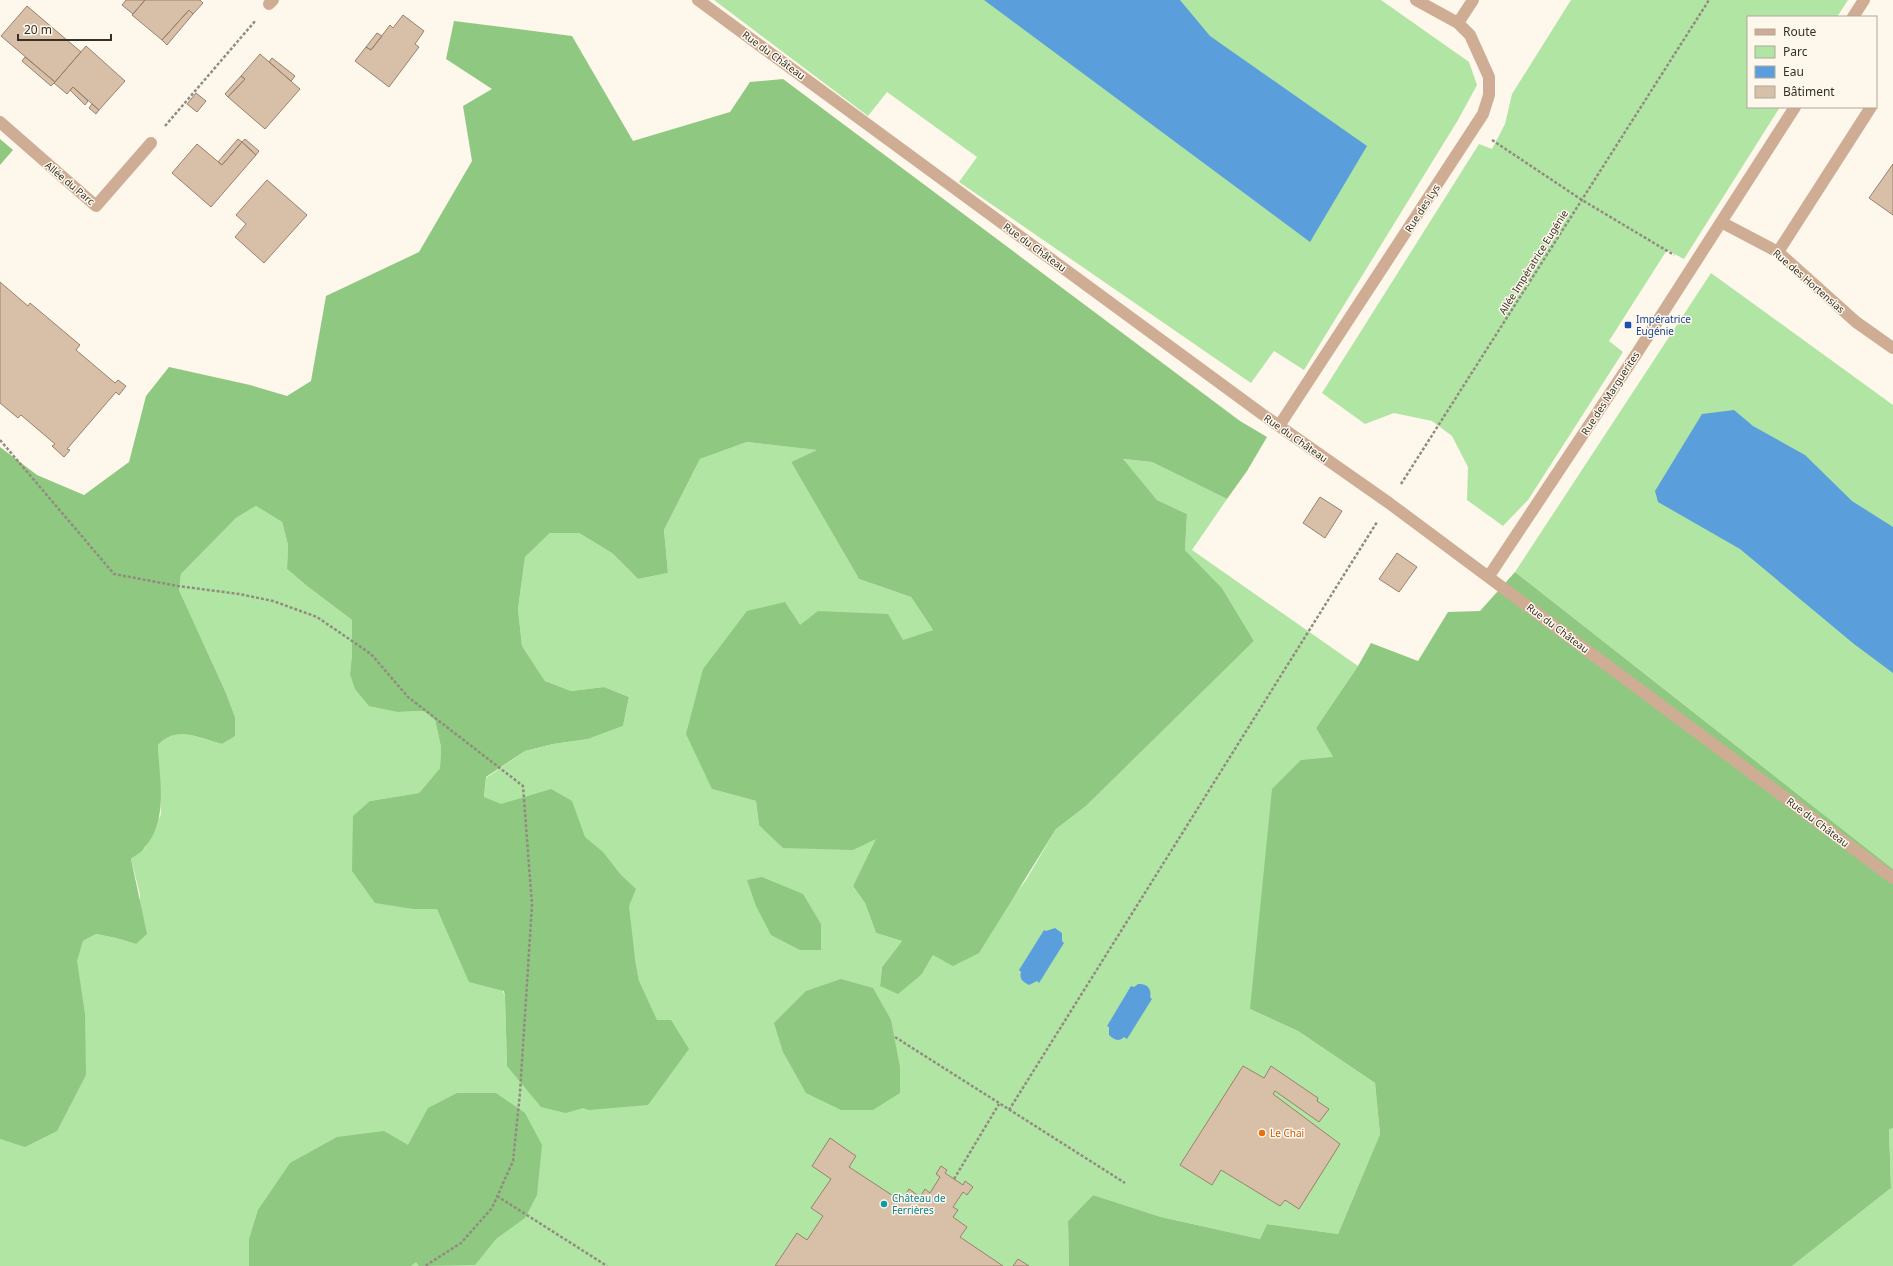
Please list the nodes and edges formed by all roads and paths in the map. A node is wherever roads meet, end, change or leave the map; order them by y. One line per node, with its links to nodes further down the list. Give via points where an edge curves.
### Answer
1 (698, 0): 19 (street, Rue du Château)
2 (1416, 0): 8 (street, Rue des Lys)
3 (1473, 0): 8 (street)
4 (1709, 0): 14 (path, Allée Impératrice Eugénie)
5 (1864, 0): 7 (street)
6 (271, 2): 13 (path)
7 (1854, 16)
8 (1458, 23): 12 (street, Rue des Lys, via 1470,35 1489,77 1489,95)
9 (1794, 108): 15 (street, Rue des Marguerites)
10 (1870, 108): 16 (street)
11 (0, 122): 13 (street, Allée du Parc, via 96,206)
12 (1475, 128): 14 (path); 19 (street, Rue des Lys)
13 (151, 143)
14 (1582, 200): 17 (path); 21 (path, Allée Impératrice Eugénie)
15 (1721, 222): 16 (street, Rue des Hortensias); 17 (street, Rue des Marguerites)
16 (1778, 252): 18 (street, Rue des Hortensias, via 1856,322)
17 (1693, 266): 22 (street, Rue des Marguerites)
18 (1893, 348)
19 (1279, 426): 21 (street, Rue du Château)
20 (0, 440): 29 (path, via 114,574 273,601 317,617 371,654 408,697 523,786 532,905 513,1161)
21 (1389, 503): 22 (street, Rue du Château); 26 (path, Allée Impératrice Eugénie)
22 (1489, 576): 23 (street, Rue du Château)
23 (1893, 878)
24 (895, 1037): 25 (path)
25 (999, 1104): 26 (path); 27 (path)
26 (1009, 1110): 28 (path)
27 (954, 1179)
28 (1125, 1183)
29 (497, 1196): 30 (path, via 492,1208 461,1243); 31 (path)
30 (425, 1266)
31 (608, 1266)

